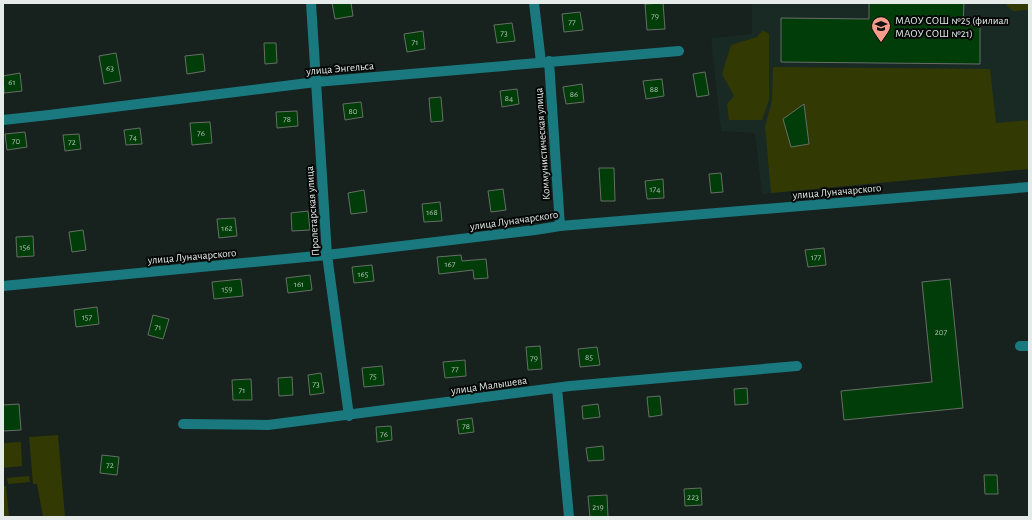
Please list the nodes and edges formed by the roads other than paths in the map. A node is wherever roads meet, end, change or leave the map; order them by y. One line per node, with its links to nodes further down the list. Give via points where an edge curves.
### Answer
1 (311, 3): 5 (street, Пролетарская улица)
2 (534, 3): 4 (street, Коммунистическая улица)
3 (680, 51): 4 (street, улица Энгельса)
4 (545, 61): 5 (street, улица Энгельса); 8 (street, Коммунистическая улица)
5 (316, 82): 6 (street, улица Энгельса); 9 (street, Пролетарская улица)
6 (3, 120)
7 (1029, 187): 8 (street, улица Луначарского)
8 (560, 226): 9 (street, улица Луначарского)
9 (327, 255): 10 (street, улица Луначарского); 13 (street, Пролетарская улица)
10 (3, 286)
11 (797, 366): 12 (street, улица Малышева)
12 (556, 388): 13 (street, улица Малышева); 15 (street)
13 (349, 416): 14 (street, улица Малышева, via 268,426)
14 (184, 424)
15 (569, 517)

